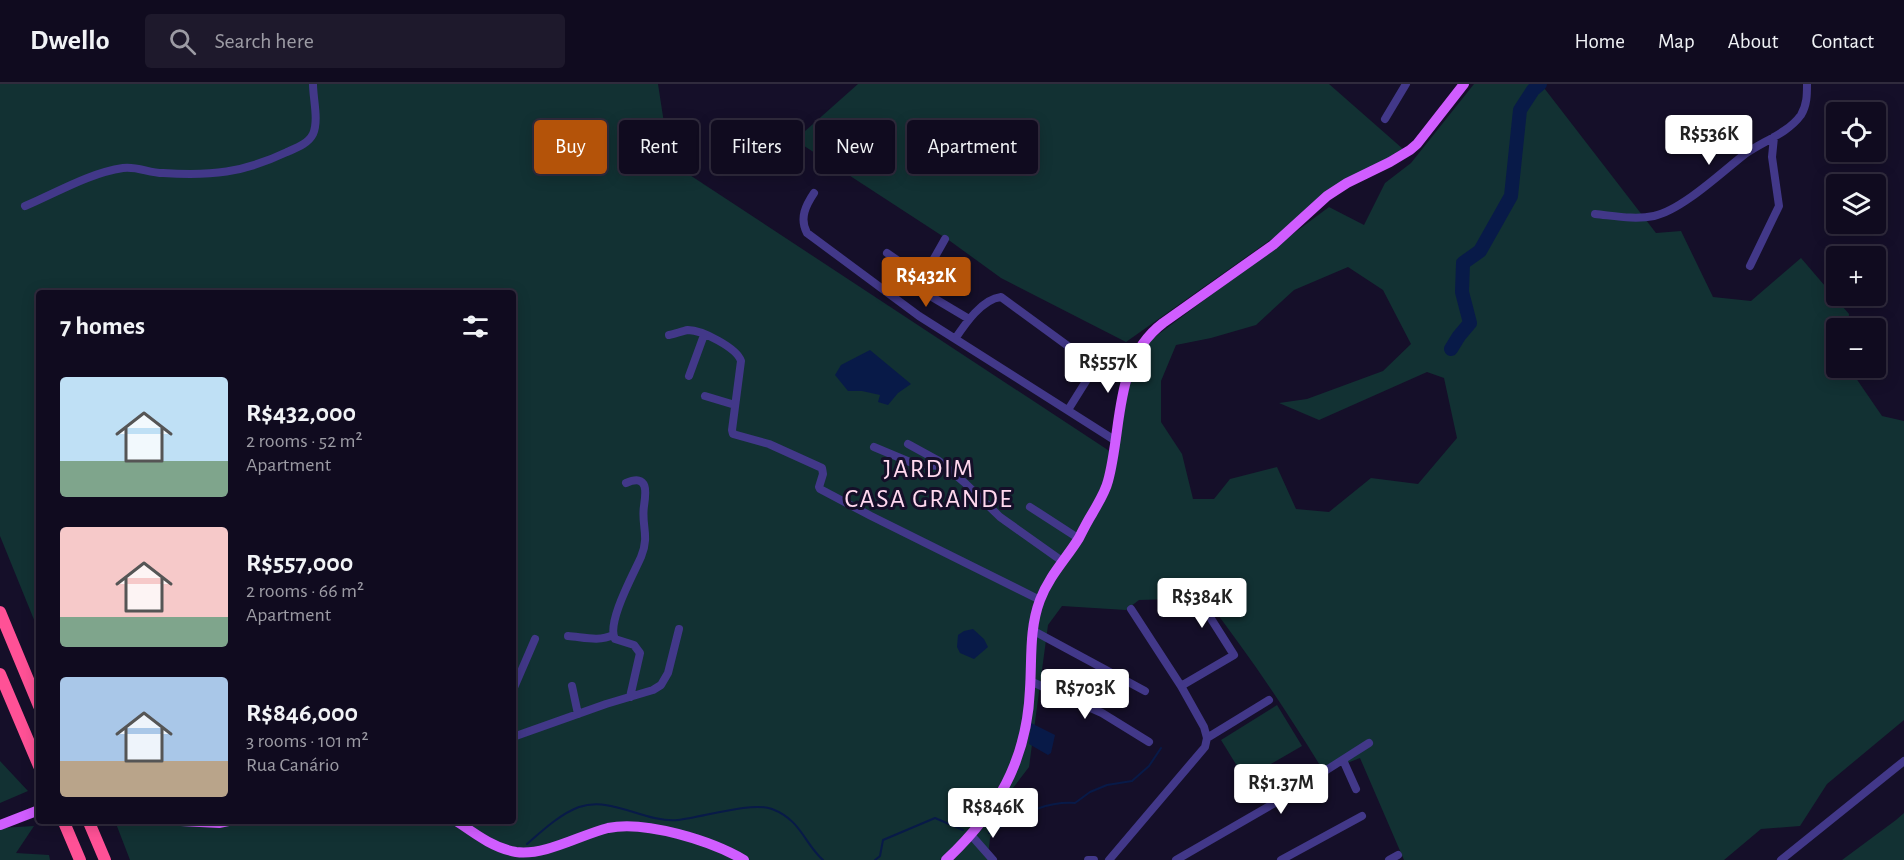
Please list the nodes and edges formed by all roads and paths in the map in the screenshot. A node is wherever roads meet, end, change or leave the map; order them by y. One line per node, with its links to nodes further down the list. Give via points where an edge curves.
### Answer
1 (314, 84): 8 (street, via 312,135 305,143 273,159 244,169 209,173 121,168)
2 (1406, 84): 5 (street)
3 (1464, 84): 24 (main road, via 1417,144 1327,196 1273,245 1153,330 1128,371)
4 (1807, 84): 6 (street, via 1802,113)
5 (1385, 119)
6 (1774, 137): 9 (street, via 1674,208 1656,216); 12 (street, via 1772,157 1779,206)
7 (814, 192): 17 (street, via 802,217 807,232)
8 (25, 206)
9 (1595, 214)
10 (945, 239): 13 (street)
11 (887, 253): 13 (street)
12 (1750, 266)
13 (923, 278): 14 (street, via 921,286 927,294)
14 (969, 319): 17 (street); 18 (street, via 1001,297)
15 (669, 335): 16 (street, via 690,330)
16 (704, 335): 19 (street); 22 (street, via 740,356)
17 (955, 339): 23 (street)
18 (1083, 357)
19 (689, 376)
20 (1088, 378): 23 (street)
21 (705, 396): 22 (street)
22 (735, 405): 33 (street, via 733,434 769,444 822,468 820,489)
23 (1068, 410): 24 (street)
24 (1116, 441): 30 (main road, via 1106,488)
25 (908, 444): 27 (street)
26 (874, 447): 27 (street, via 918,465)
27 (944, 466): 31 (street, via 1000,517)
28 (626, 483): 38 (street, via 635,480 645,488 646,536 643,554 623,594)
29 (1030, 507): 30 (street)
30 (1078, 538): 31 (main road)
31 (1062, 561): 33 (main road)
32 (1196, 595): 45 (street, via 1234,655)
33 (1040, 600): 37 (main road)
34 (1131, 609): 45 (street)
35 (0, 612): 48 (highway)
36 (678, 629): 47 (street, via 668,673 661,685)
37 (1032, 630): 42 (main road); 46 (street)
38 (613, 635): 39 (street, via 598,639); 47 (street, via 634,645 640,653)
39 (568, 636)
40 (535, 639): 43 (street)
41 (0, 674): 55 (highway)
42 (1030, 681): 53 (street, via 1102,713); 65 (main road, via 1024,739 1000,795)
43 (516, 683)
44 (572, 686): 50 (street)
45 (1180, 686): 52 (street)
46 (1145, 691)
47 (630, 697): 50 (street)
48 (36, 698)
49 (1269, 700): 52 (street)
50 (578, 714): 51 (street)
51 (516, 736)
52 (1207, 738): 74 (street, via 1204,747)
53 (1149, 742)
54 (1370, 743): 56 (street)
55 (36, 759)
56 (1343, 760): 58 (street); 75 (street)
57 (1904, 761): 78 (street)
58 (1356, 789)
59 (36, 811): 64 (main road)
60 (1362, 816): 76 (street)
61 (65, 824): 67 (highway)
62 (90, 824): 68 (highway)
63 (461, 824): 69 (main road, via 491,843 517,852 628,826 689,838)
64 (0, 825)
65 (971, 835): 70 (main road); 71 (street)
66 (1398, 855): 77 (street)
67 (80, 860)
68 (105, 860)
69 (744, 860)
70 (946, 860)
71 (993, 860)
72 (1088, 860): 73 (street)
73 (1094, 860)
74 (1108, 860)
75 (1176, 860)
76 (1281, 860)
77 (1389, 860)
78 (1781, 860)

